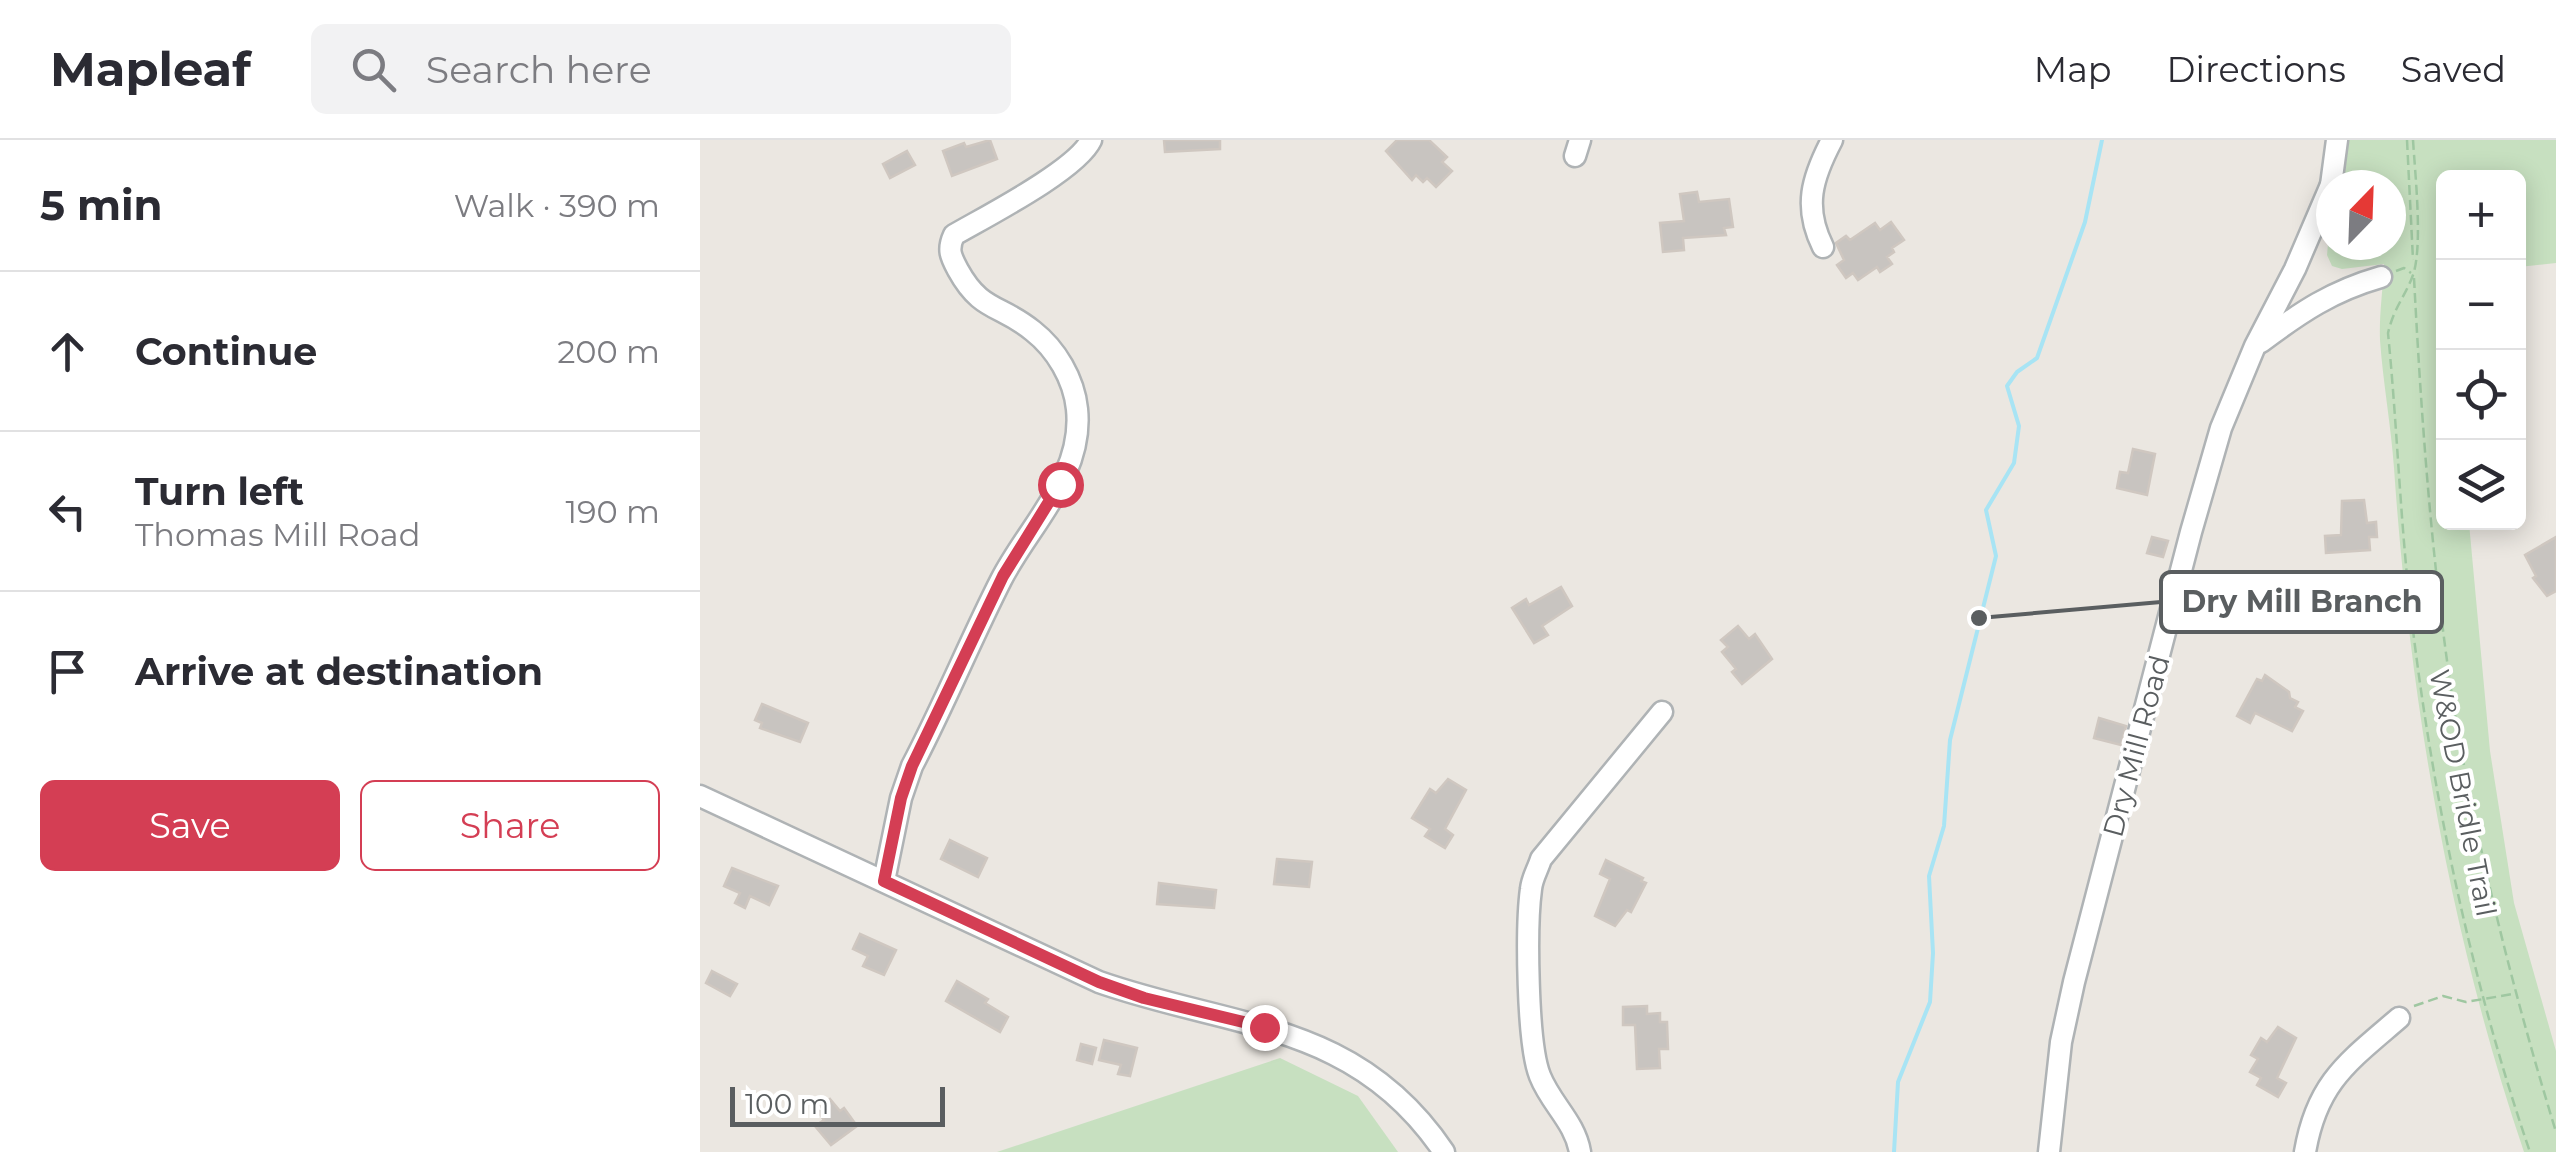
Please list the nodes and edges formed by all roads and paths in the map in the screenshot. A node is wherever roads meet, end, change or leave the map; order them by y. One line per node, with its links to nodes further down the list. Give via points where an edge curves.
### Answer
1 (1091, 140): 13 (street, via 1084,152 954,235 950,244 972,294 1035,332 1063,367 1073,388 1076,437 1060,484 1003,576 912,766)
2 (1832, 140): 7 (street, via 1812,189 1812,225)
3 (2337, 140): 5 (street, Dry Mill Road)
4 (2410, 140): 8 (path, W&OD Bridle Trail)
5 (2333, 170)
6 (2316, 221): 10 (street, Dry Mill Road)
7 (1823, 247)
8 (2414, 274): 14 (path, via 2443,631); 15 (path, W&OD Bridle Trail, via 2388,333 2410,605 2460,900)
9 (2381, 277): 10 (street, via 2344,287)
10 (2255, 346): 20 (street, Dry Mill Road, via 2221,428 2191,532 2074,982)
11 (1662, 712): 19 (street, via 1542,859 1532,884 1532,1043 1538,1072)
12 (700, 796): 13 (street)
13 (884, 881): 18 (street, via 1099,982 1326,1048 1393,1092)
14 (2514, 994): 15 (path); 17 (path)
15 (2486, 1000): 16 (path, via 2443,996); 22 (path, W&OD Bridle Trail)
16 (2398, 1018): 21 (street, via 2336,1073 2312,1120)
17 (2556, 1132)
18 (1444, 1152)
19 (1580, 1152)
20 (2049, 1152)
21 (2305, 1152)
22 (2530, 1152)

